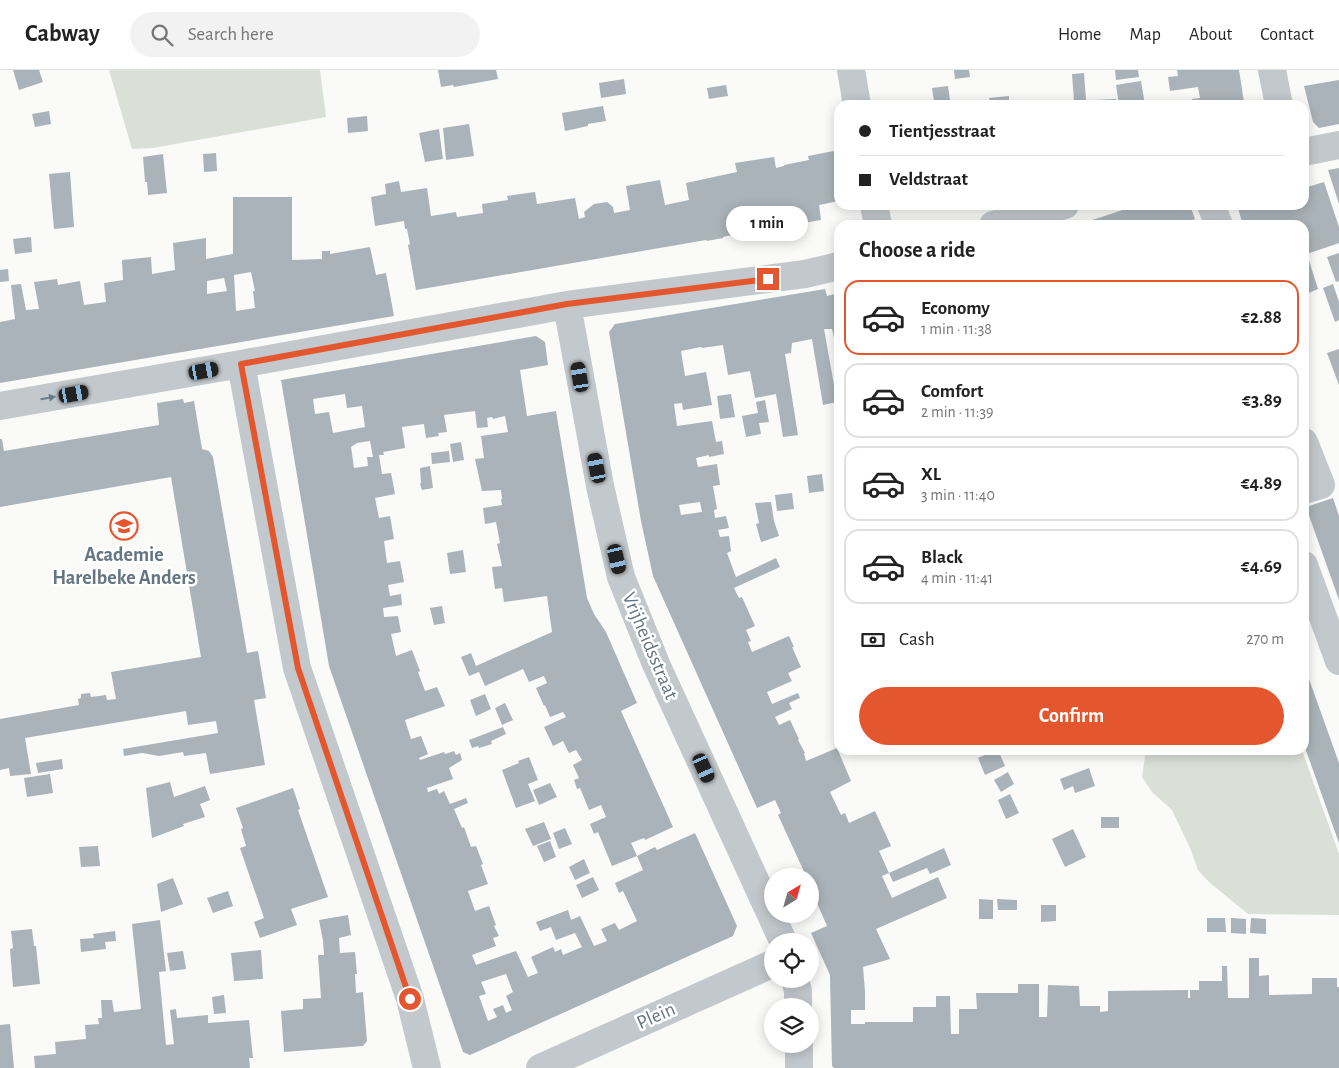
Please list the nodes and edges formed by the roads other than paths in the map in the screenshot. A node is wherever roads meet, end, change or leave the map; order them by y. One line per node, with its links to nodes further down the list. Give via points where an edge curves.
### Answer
1 (851, 70): 3 (street)
2 (1272, 70): 4 (street)
3 (856, 100)
4 (1278, 100)
5 (1339, 145): 6 (street)
6 (1309, 151)
7 (1047, 210): 8 (street)
8 (1011, 220)
9 (834, 267): 10 (street, via 805,274)
10 (567, 304): 11 (street); 17 (street, Vrijheidsstraat, via 600,486 621,577 656,664)
11 (241, 364): 12 (street, one-way to 11); 20 (street, via 298,668 410,999)
12 (0, 406)
13 (1309, 455): 14 (street, via 1320,485)
14 (1309, 488)
15 (1309, 579): 16 (street)
16 (1339, 661)
17 (779, 933)
18 (764, 968): 21 (street, Plein)
19 (799, 1053): 22 (street)
20 (427, 1068)
21 (540, 1068)
22 (799, 1068)

